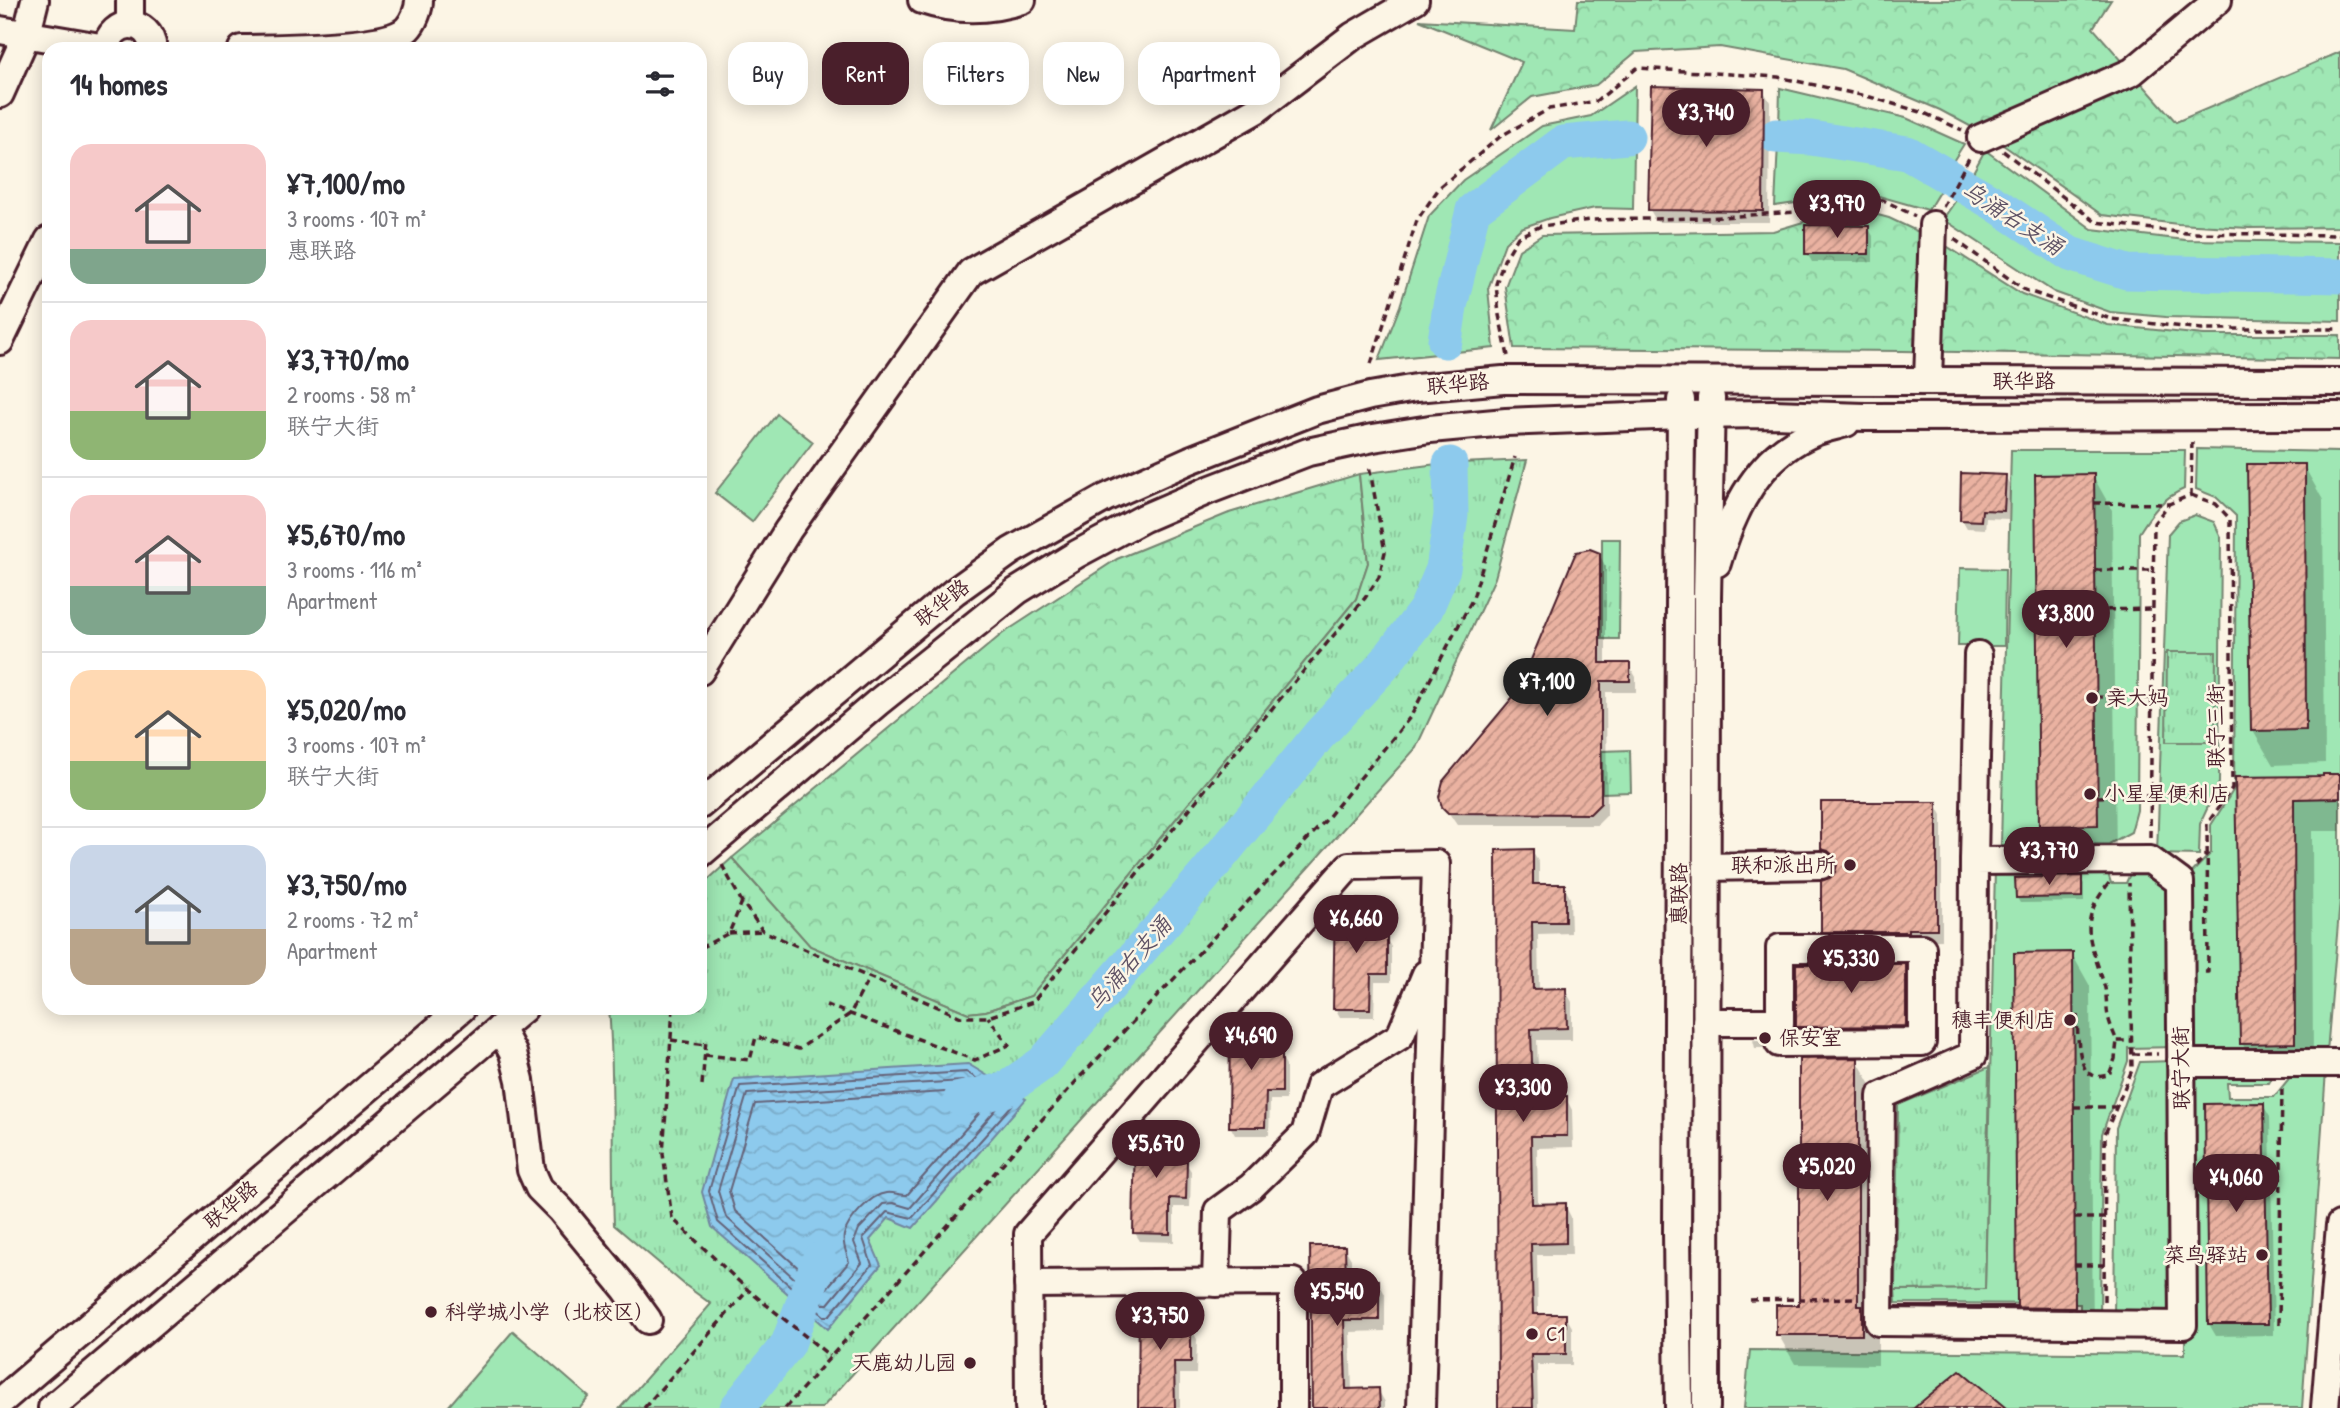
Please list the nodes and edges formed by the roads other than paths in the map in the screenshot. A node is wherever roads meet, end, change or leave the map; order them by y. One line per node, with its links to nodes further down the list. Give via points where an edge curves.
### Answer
1 (35, 0): 9 (street)
2 (419, 0): 13 (street, via 406,30 383,40)
3 (922, 0): 4 (street, via 960,10)
4 (1022, 0)
5 (1415, 0): 29 (street, via 1353,36 1256,110 971,272 788,530)
6 (2218, 0): 15 (street, via 2132,72)
7 (130, 12): 11 (street); 12 (street)
8 (0, 30): 9 (street)
9 (26, 36): 10 (street); 14 (street)
10 (63, 42)
11 (108, 42)
12 (151, 42)
13 (352, 42)
14 (0, 94)
15 (1977, 145)
16 (1936, 218): 21 (street)
17 (42, 254): 18 (street)
18 (0, 341)
19 (1681, 381): 20 (street, 联华路); 24 (street, 惠联路); 30 (street, 联华路, via 1506,368 1317,410 1189,460 1105,498 1011,551 954,593)
20 (1711, 381): 21 (street, 联华路); 23 (street, 惠联路)
21 (1928, 381): 22 (street, 联华路)
22 (2340, 382)
23 (1710, 414): 24 (street, 联华路); 26 (street, 联华路); 27 (street, 惠联路)
24 (1681, 415): 31 (street, 联华路, via 1506,422 1373,438 1308,453 1144,518 1027,585 957,637); 53 (street, 惠联路)
25 (2340, 416): 26 (street, 联华路)
26 (1865, 417): 27 (street, via 1805,437 1776,455 1760,472 1727,527)
27 (1707, 598): 34 (street, 惠联路)
28 (1978, 654): 32 (street)
29 (707, 660)
30 (707, 799)
31 (710, 857)
32 (1974, 861): 41 (street, 联宁大街, via 2139,860 2180,882); 41 (street, 联宁大街, via 1973,1055 1881,1096 1879,1322 2183,1325)
33 (1821, 865): 34 (street)
34 (1707, 867): 38 (street, 惠联路)
35 (1432, 960): 44 (street, via 1400,1036 1319,1086 1305,1133 1251,1187 1218,1211); 45 (street, via 1436,864 1349,866 1028,1234); 52 (street)
36 (454, 1015): 48 (street, 联华路)
37 (516, 1015): 40 (street)
38 (1706, 1022): 39 (street); 54 (street, 惠联路)
39 (1780, 1022): 39 (street, via 1780,948 1922,948 1922,1042 1779,1043)
40 (500, 1028): 47 (street, via 520,1080 531,1170 539,1188); 49 (street)
41 (2181, 1063): 42 (street)
42 (2340, 1063)
43 (2340, 1225): 46 (street)
44 (1216, 1283): 45 (street); 51 (street, via 1293,1282)
45 (1028, 1284): 50 (street)
46 (2336, 1303): 55 (street)
47 (648, 1320)
48 (0, 1402)
49 (52, 1408)
50 (1029, 1408)
51 (1293, 1408)
52 (1421, 1408)
53 (1679, 1408)
54 (1706, 1408)
55 (2325, 1408)

